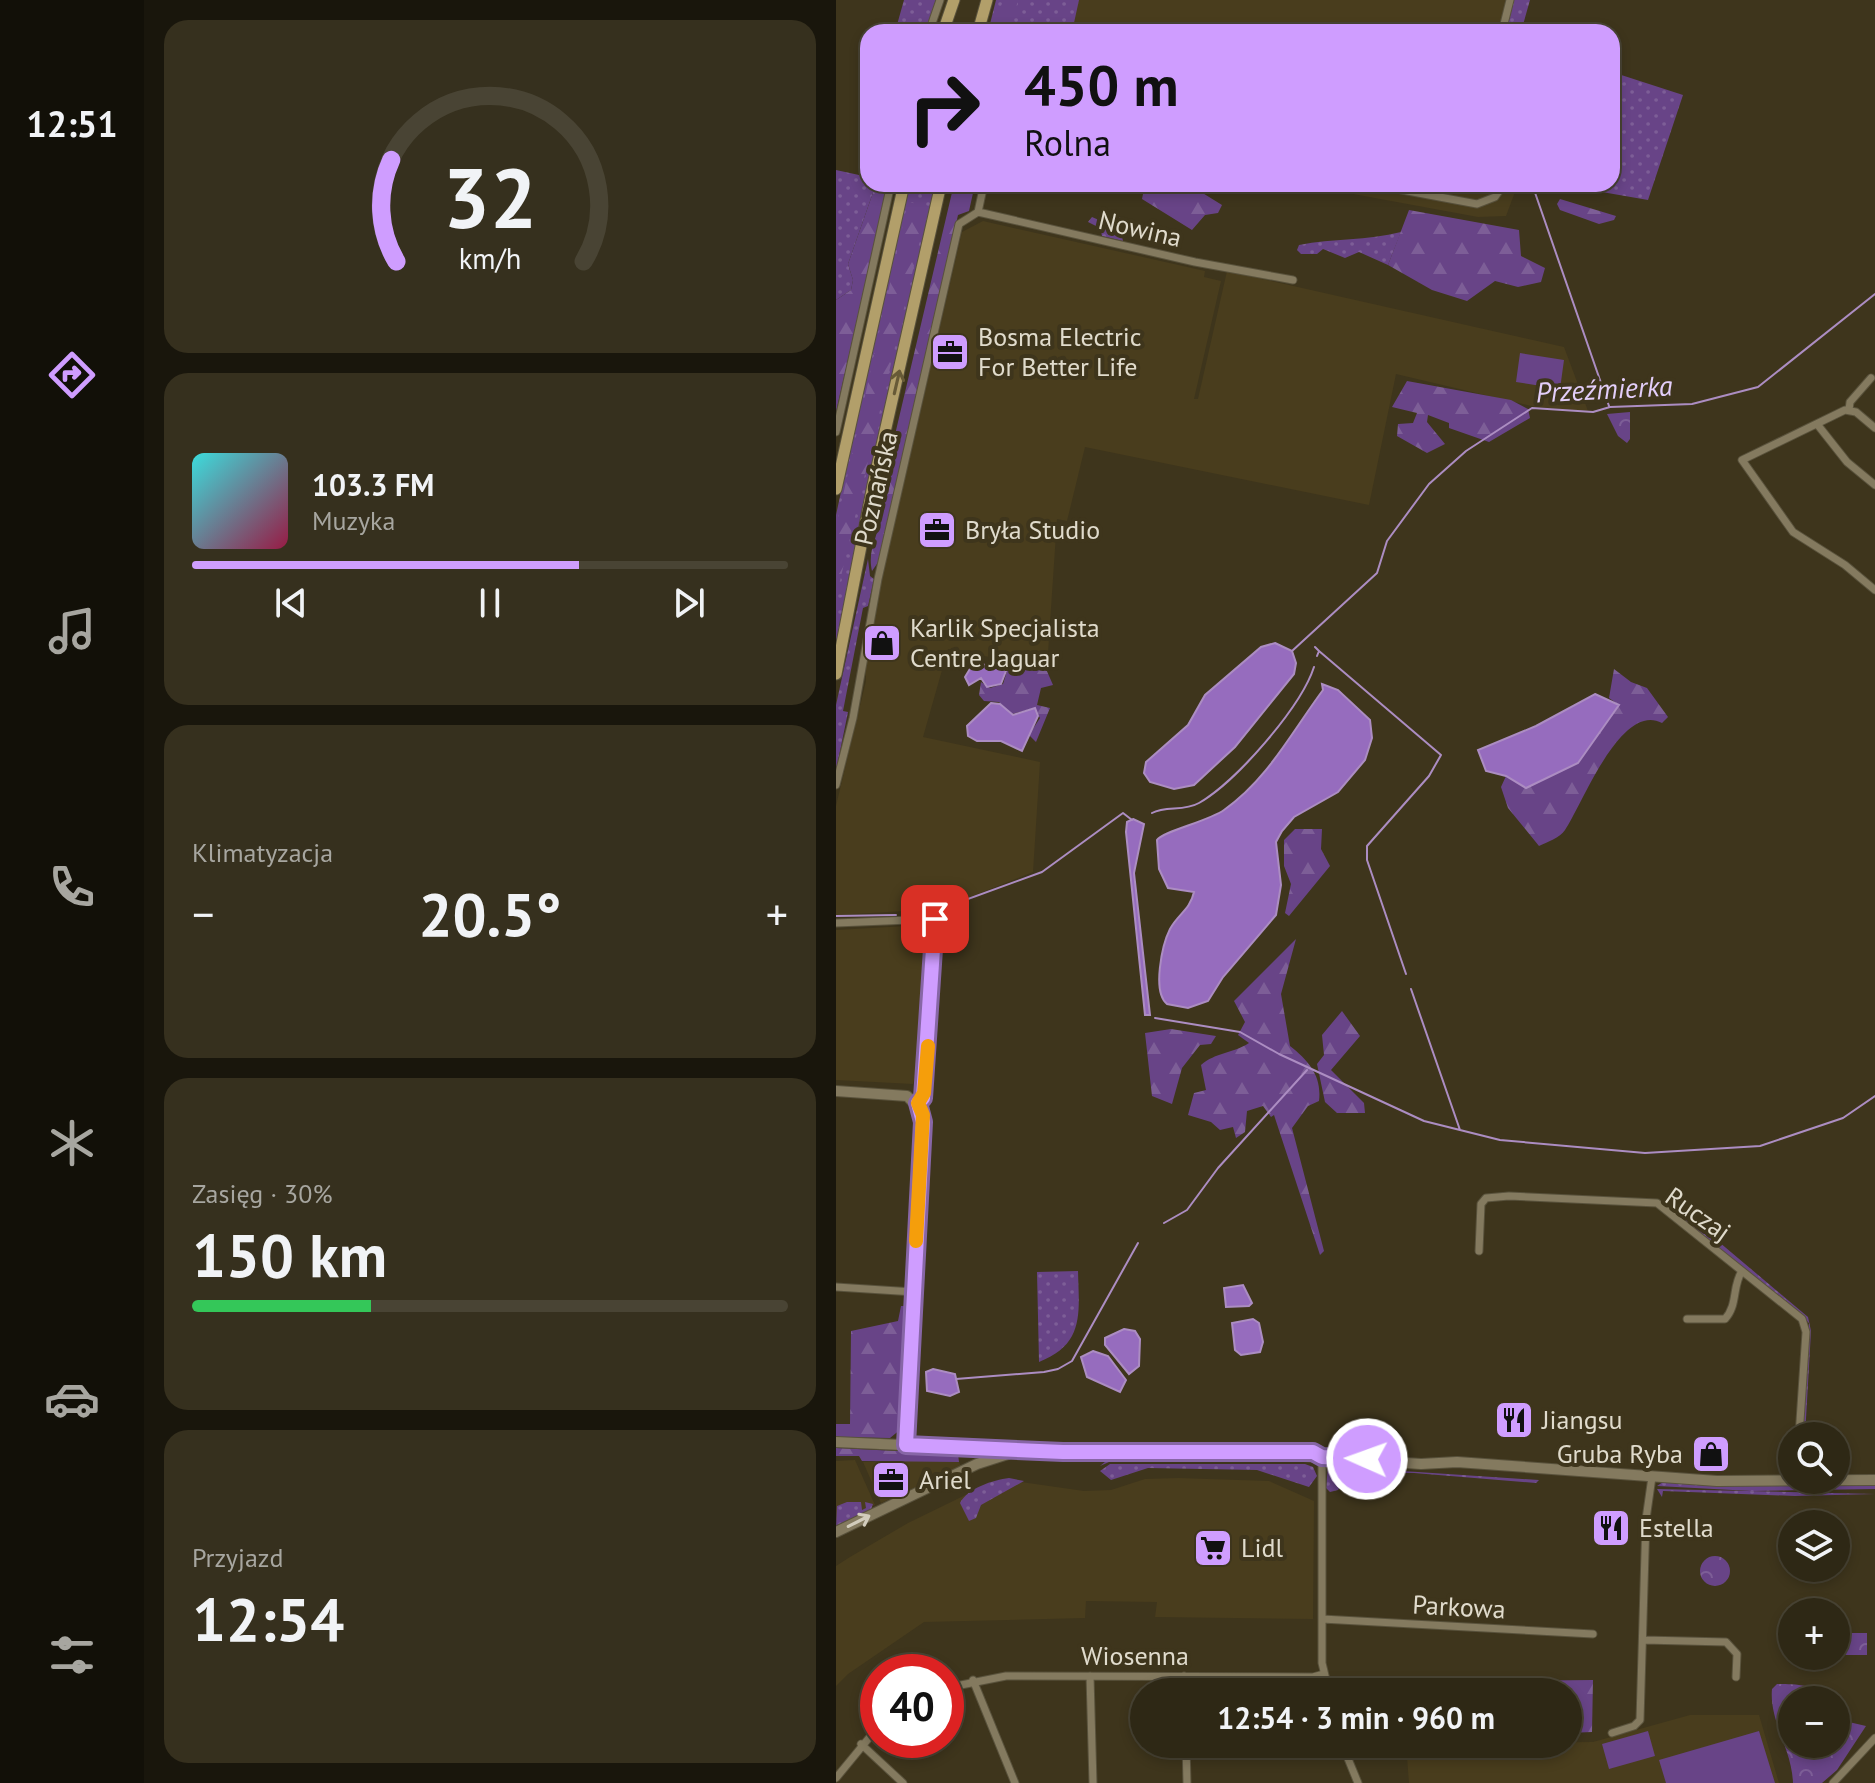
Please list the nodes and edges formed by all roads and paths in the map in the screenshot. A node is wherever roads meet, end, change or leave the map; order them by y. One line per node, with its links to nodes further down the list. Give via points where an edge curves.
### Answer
1 (940, 0): 5 (street)
2 (954, 0): 6 (main road)
3 (987, 0): 7 (main road)
4 (1510, 0): 8 (street)
5 (932, 24)
6 (946, 24)
7 (980, 24)
8 (1504, 24)
9 (889, 192): 21 (street)
10 (902, 192): 23 (main road, Poznańska)
11 (939, 192): 25 (main road, Poznańska, one-way to 11)
12 (982, 192): 15 (street)
13 (1413, 192): 14 (street, via 1477,204)
14 (1498, 192)
15 (978, 212): 16 (street, Nowina); 26 (street, Poznańska, via 959,224)
16 (1293, 280)
17 (1871, 378): 18 (street)
18 (1849, 410): 19 (street); 20 (street)
19 (1817, 424): 22 (street, via 1851,466); 24 (street, via 1742,460 1793,532)
20 (1875, 428)
21 (836, 432)
22 (1875, 485)
23 (836, 489)
24 (1875, 590)
25 (836, 674)
26 (836, 785)
27 (836, 923): 29 (street, via 935,919 926,1071)
28 (836, 1091): 29 (street, via 907,1096)
29 (918, 1103): 33 (street, via 923,1115)
30 (1479, 1251): 31 (street, Ruczaj, via 1481,1204 1486,1198 1657,1203)
31 (1742, 1271): 34 (street, via 1725,1319); 35 (street, Ruczaj, via 1802,1319 1806,1332)
32 (836, 1287): 33 (street)
33 (914, 1292): 37 (street)
34 (1687, 1319)
35 (1800, 1422)
36 (836, 1442): 37 (street)
37 (906, 1445): 38 (street)
38 (1029, 1451): 39 (street, via 1313,1452); 44 (street, one-way to 38, via 977,1464)
39 (1322, 1457): 40 (street, via 1417,1457); 45 (street)
40 (1652, 1477): 41 (street); 47 (street)
41 (1778, 1480)
42 (1850, 1480): 43 (street)
43 (1875, 1480)
44 (836, 1532)
45 (1322, 1619): 46 (street, Parkowa); 48 (street)
46 (1593, 1634)
47 (1644, 1640): 51 (street, via 1726,1642 1737,1654); 55 (street, via 1640,1720)
48 (1324, 1674): 50 (street, Wiosenna); 52 (street)
49 (1090, 1676): 50 (street, Wiosenna); 53 (street, Wiosenna); 64 (street)
50 (1184, 1676)
51 (1736, 1677)
52 (1325, 1678)
53 (973, 1680): 54 (street, Wiosenna); 63 (street)
54 (964, 1683)
55 (1612, 1733)
56 (1875, 1738): 67 (street)
57 (860, 1745): 61 (street)
58 (876, 1758): 62 (street)
59 (1186, 1758): 65 (street)
60 (1348, 1758): 66 (street)
61 (836, 1778)
62 (903, 1783)
63 (1015, 1783)
64 (1093, 1783)
65 (1187, 1783)
66 (1358, 1783)
67 (1833, 1783)

